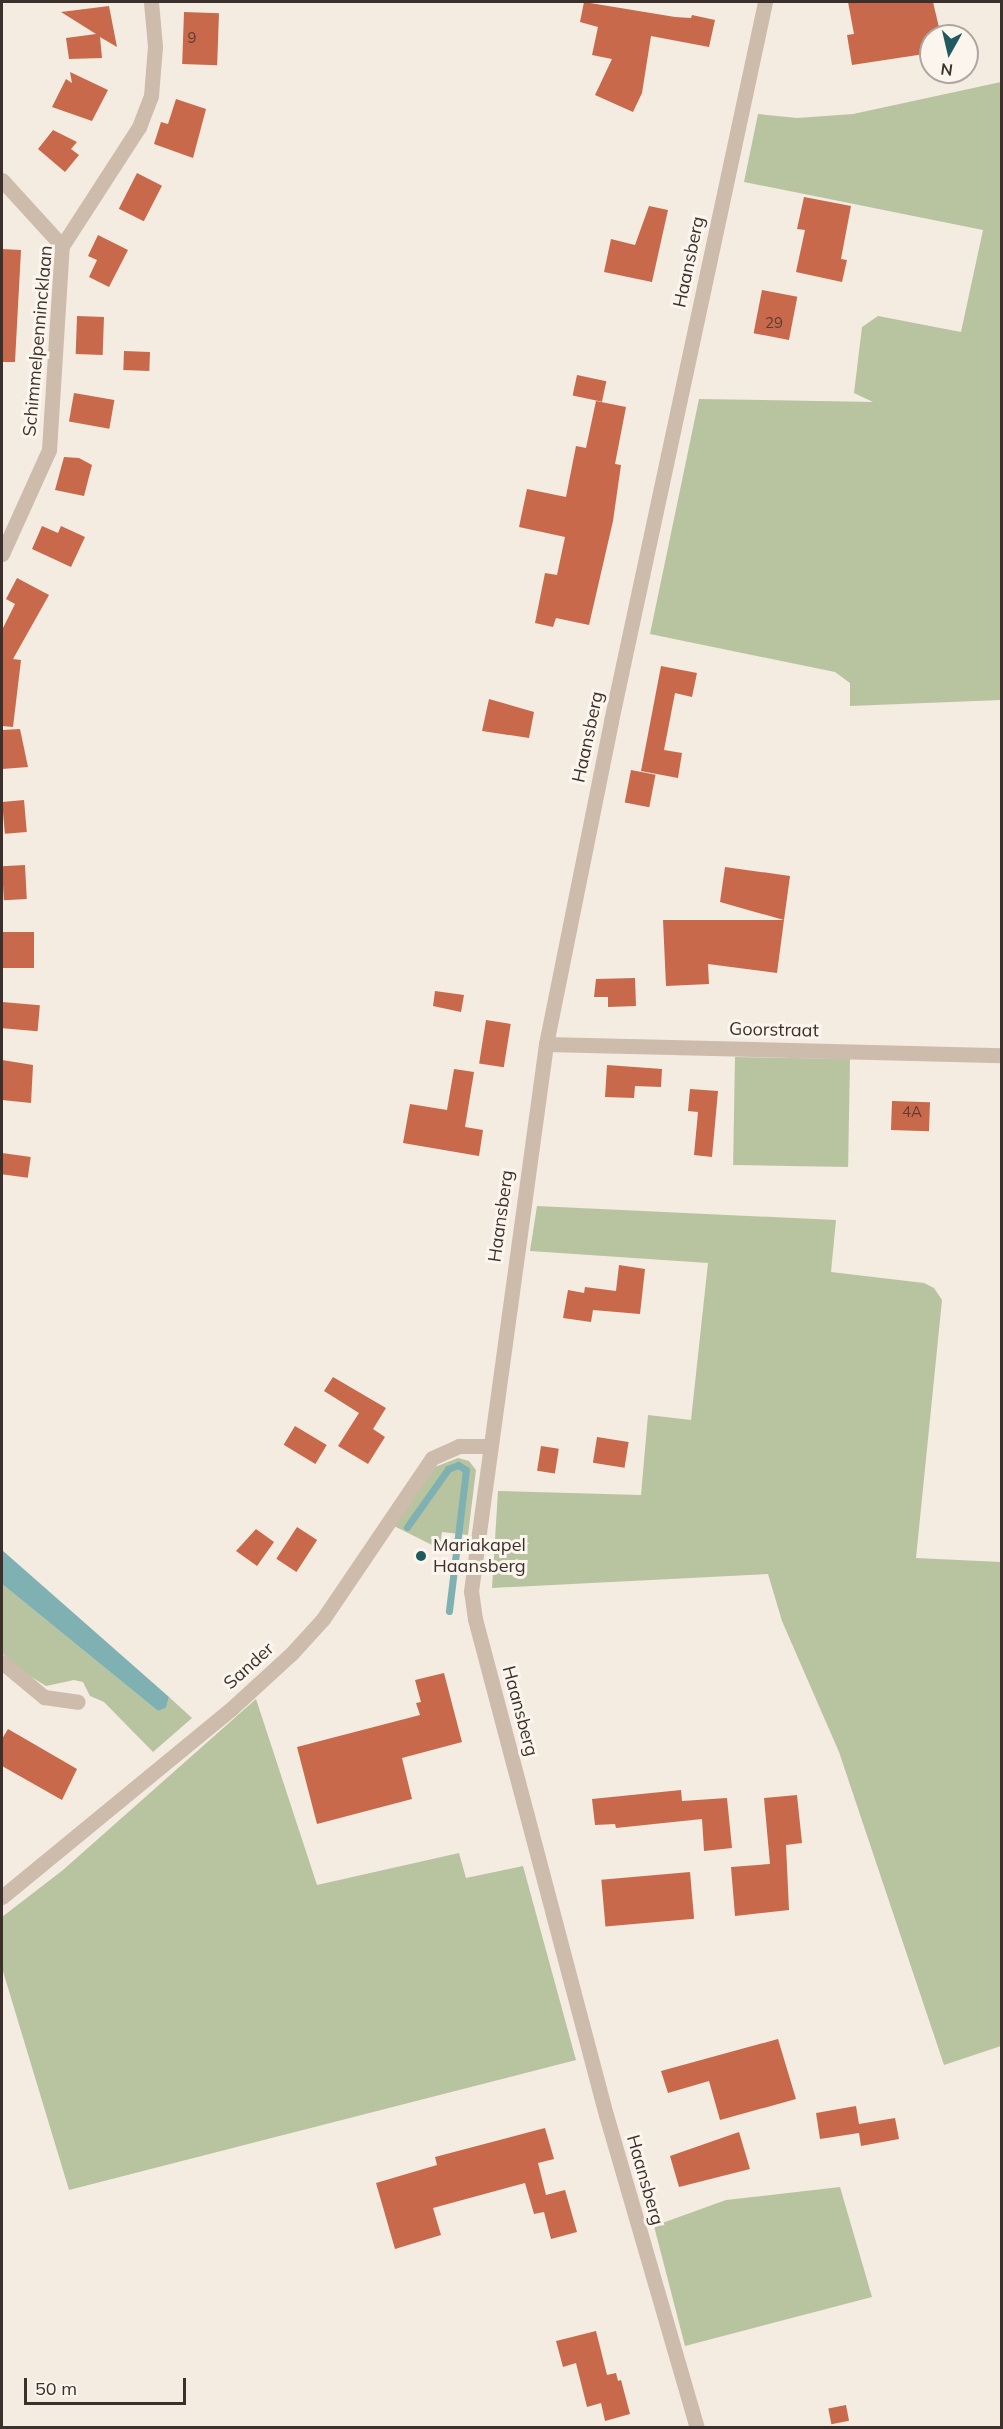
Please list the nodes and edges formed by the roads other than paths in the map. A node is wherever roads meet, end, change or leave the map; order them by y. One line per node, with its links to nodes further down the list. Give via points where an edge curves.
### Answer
1 (151, 2): 4 (street, Schimmelpennincklaan, via 155,46 147,107 139,127)
2 (765, 2): 6 (street, Haansberg)
3 (2, 180): 4 (street)
4 (62, 246): 5 (street, Schimmelpennincklaan, via 49,450)
5 (2, 554)
6 (546, 1044): 7 (street, Goorstraat); 8 (street, Haansberg)
7 (1002, 1054)
8 (488, 1446): 11 (street, Sander, via 459,1446 428,1462 322,1619 292,1653 232,1708); 12 (street, Haansberg, via 472,1575 475,1619 606,2115)
9 (2, 1662): 10 (street, via 44,1697)
10 (78, 1702)
11 (2, 1897)
12 (697, 2427)

